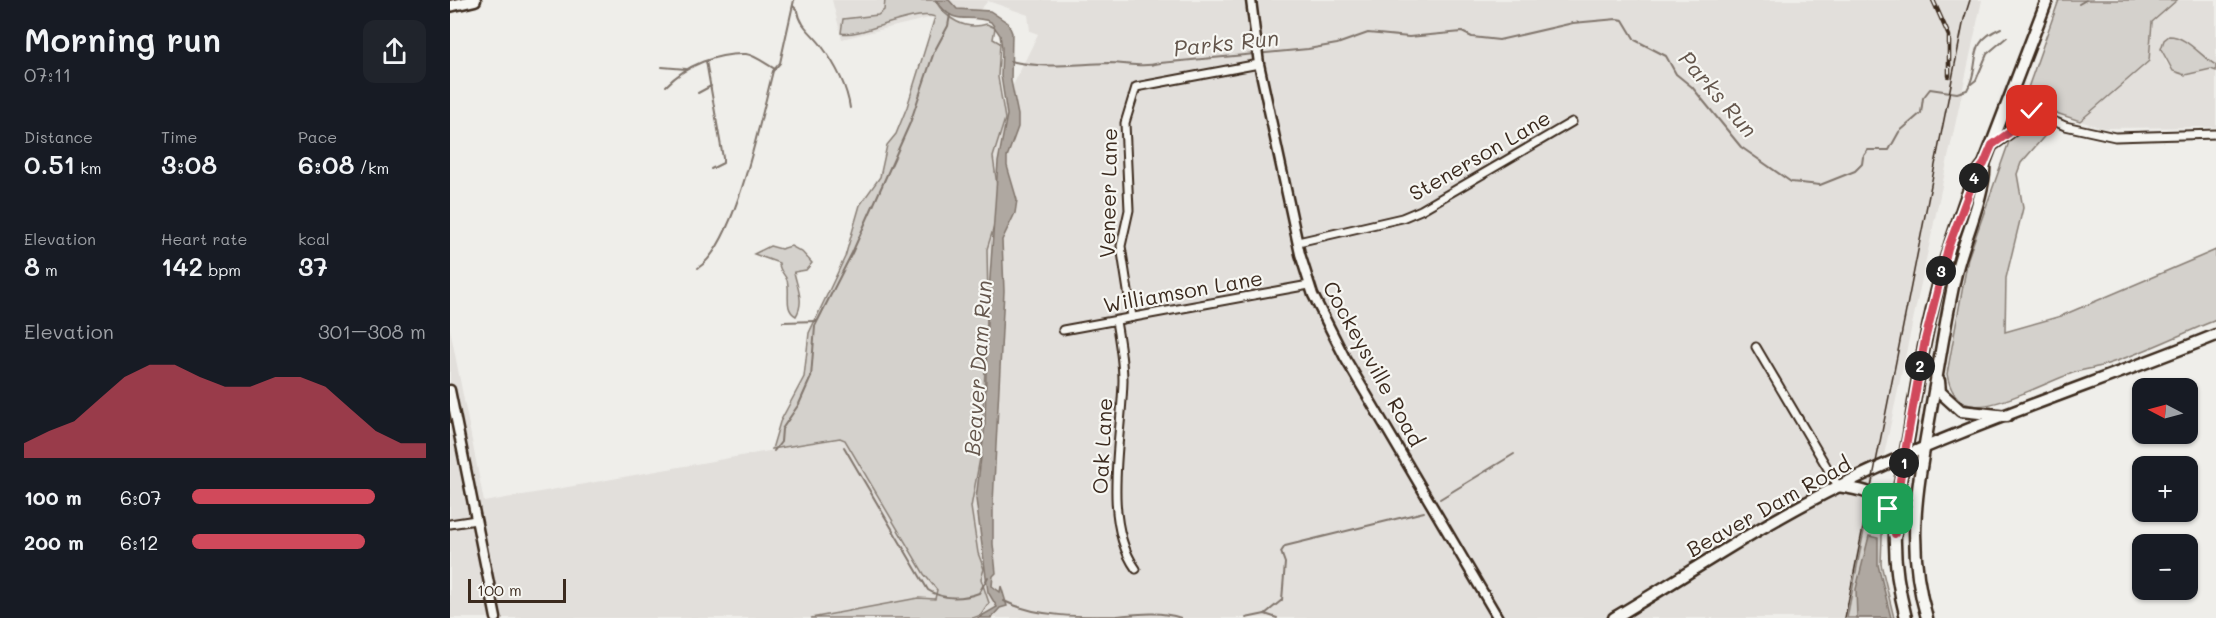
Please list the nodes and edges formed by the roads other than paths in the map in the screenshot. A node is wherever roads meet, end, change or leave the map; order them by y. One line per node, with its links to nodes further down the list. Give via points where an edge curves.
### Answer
1 (475, 0): 4 (main road)
2 (1251, 0): 5 (street, Cockeysville Road)
3 (2047, 0): 6 (main road)
4 (450, 6)
5 (1258, 58): 12 (street, Cockeysville Road); 14 (street, Veneer Lane, via 1136,87 1125,123 1129,210 1121,246)
6 (2008, 101): 7 (street); 10 (main road)
7 (2041, 116): 9 (street, via 2081,131 2115,137); 10 (main road, via 2031,117)
8 (1572, 122): 12 (street, Stenerson Lane, via 1421,210)
9 (2216, 134)
10 (1992, 145): 11 (main road)
11 (1984, 164): 19 (main road, via 1986,178 1956,273); 23 (main road, via 1971,185 1935,292)
12 (1298, 242): 13 (street, Cockeysville Road)
13 (1309, 285): 14 (street, Williamson Lane); 30 (street, Cockeysville Road, via 1340,350)
14 (1132, 317): 15 (street, Williamson Lane)
15 (1116, 321): 16 (street, Williamson Lane); 28 (street, Oak Lane, via 1123,378 1116,506 1124,549)
16 (1063, 330)
17 (2216, 335): 21 (main road, Beaver Dam Road)
18 (1756, 347): 24 (street)
19 (1937, 372): 21 (main road, via 1940,392 1954,407 1970,414); 22 (main road)
20 (450, 390): 25 (street)
21 (2007, 416): 22 (main road, Beaver Dam Road)
22 (1925, 448): 23 (main road, Beaver Dam Road); 33 (main road, via 1914,532 1917,575)
23 (1905, 456): 24 (main road, Beaver Dam Road); 27 (main road)
24 (1838, 486): 27 (main road, via 1870,492 1883,501); 31 (main road, Beaver Dam Road)
25 (476, 520): 26 (street); 29 (street)
26 (450, 524)
27 (1895, 534): 32 (main road)
28 (1136, 569)
29 (496, 618)
30 (1498, 618)
31 (1614, 618)
32 (1906, 618)
33 (1927, 618)

